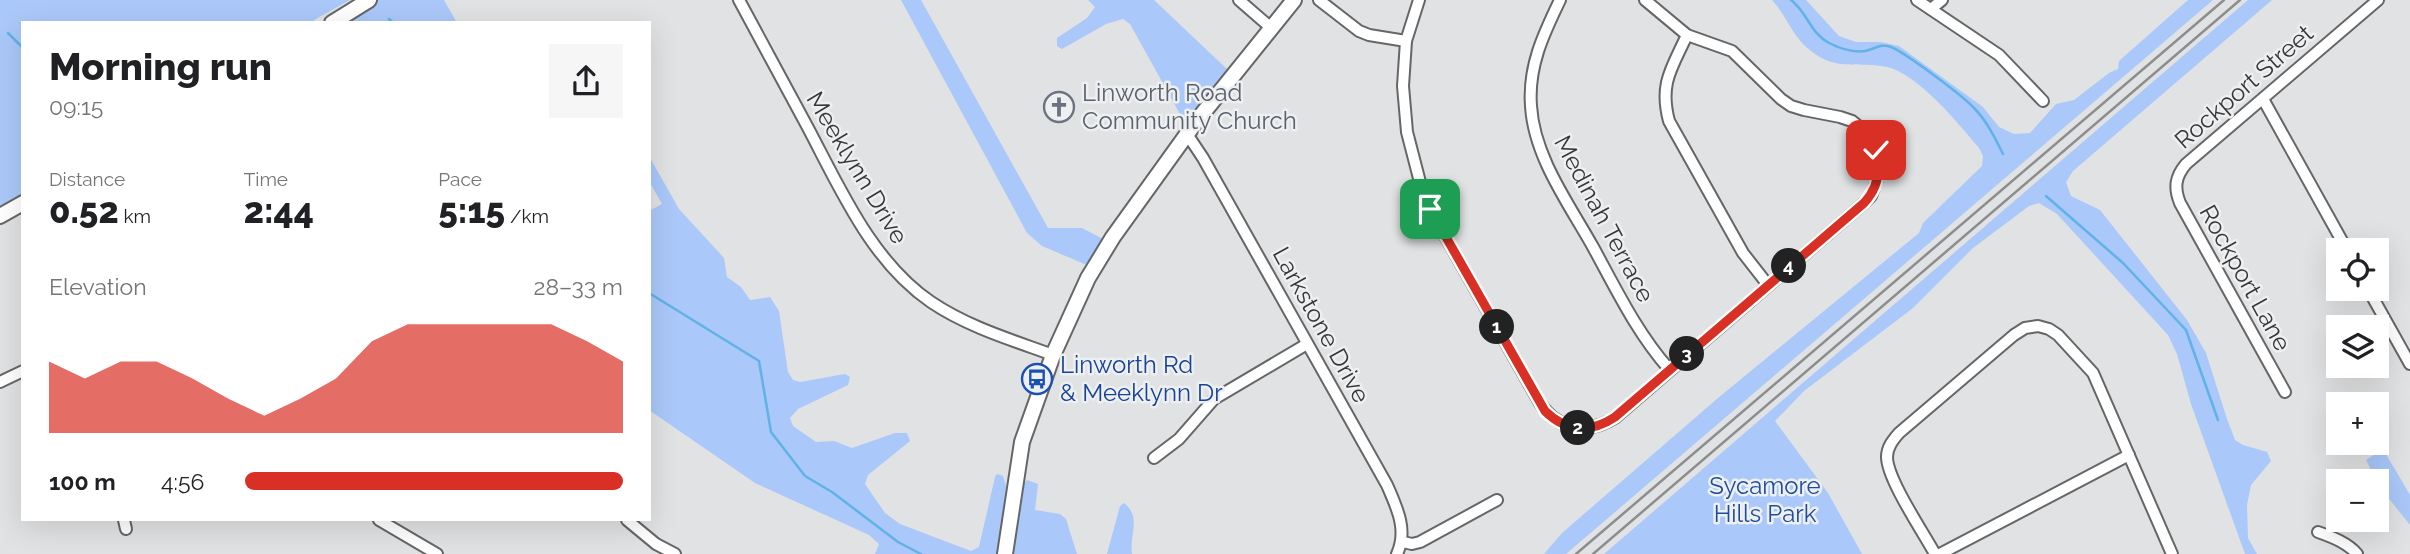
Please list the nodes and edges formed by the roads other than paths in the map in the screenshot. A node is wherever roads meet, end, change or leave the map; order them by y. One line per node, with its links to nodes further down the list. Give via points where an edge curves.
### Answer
1 (369, 0): 13 (main road)
2 (739, 0): 27 (street, Meeklynn Drive, via 841,191 901,277 930,302 953,314)
3 (1239, 0): 14 (street)
4 (1294, 0): 14 (main road)
5 (1319, 0): 16 (street, via 1359,31)
6 (1419, 0): 16 (street)
7 (1560, 0): 29 (street, Medinah Terrace, via 1535,57 1531,84 1534,130 1552,173 1648,344)
8 (1645, 0): 15 (street)
9 (1917, 0): 12 (street)
10 (1942, 0): 12 (street)
11 (2378, 0): 17 (street, Rockport Street)
12 (1931, 9): 18 (street, via 1999,55)
13 (335, 21)
14 (1270, 27): 19 (main road)
15 (1687, 35): 24 (street, via 1666,81 1664,101 1670,121 1743,253); 24 (street, via 1732,51 1791,106 1852,121 1876,150 1879,171 1871,196)
16 (1406, 41): 29 (street, via 1403,111 1430,209 1545,411 1567,427 1601,425)
17 (2263, 99): 20 (street, Rockport Street, via 2186,164); 23 (street)
18 (2043, 101)
19 (1187, 134): 26 (street, Larkstone Drive); 27 (main road, via 1095,266)
20 (2176, 182): 32 (street, Rockport Lane, via 2180,203)
21 (21, 204): 22 (main road)
22 (0, 216)
23 (2340, 238)
24 (1768, 285): 29 (street)
25 (2375, 301): 28 (street)
26 (1307, 344): 34 (street, via 1214,399 1180,439); 39 (street, Larkstone Drive, via 1387,485 1399,512)
27 (1053, 355): 42 (main road, via 1022,442)
28 (2410, 364)
29 (1669, 369)
30 (21, 372): 31 (street)
31 (0, 382)
32 (2285, 392)
33 (2129, 455): 44 (street); 44 (street, via 2093,373 2049,328 2025,328 1888,448 1892,477); 45 (street)
34 (1154, 458)
35 (1497, 500): 39 (street, via 1420,542)
36 (385, 521): 40 (street)
37 (628, 521): 41 (street)
38 (2318, 533): 46 (street)
39 (1403, 542): 43 (street)
40 (437, 554)
41 (675, 554)
42 (1005, 554)
43 (1398, 554)
44 (1938, 554)
45 (2172, 554)
46 (2357, 554)

